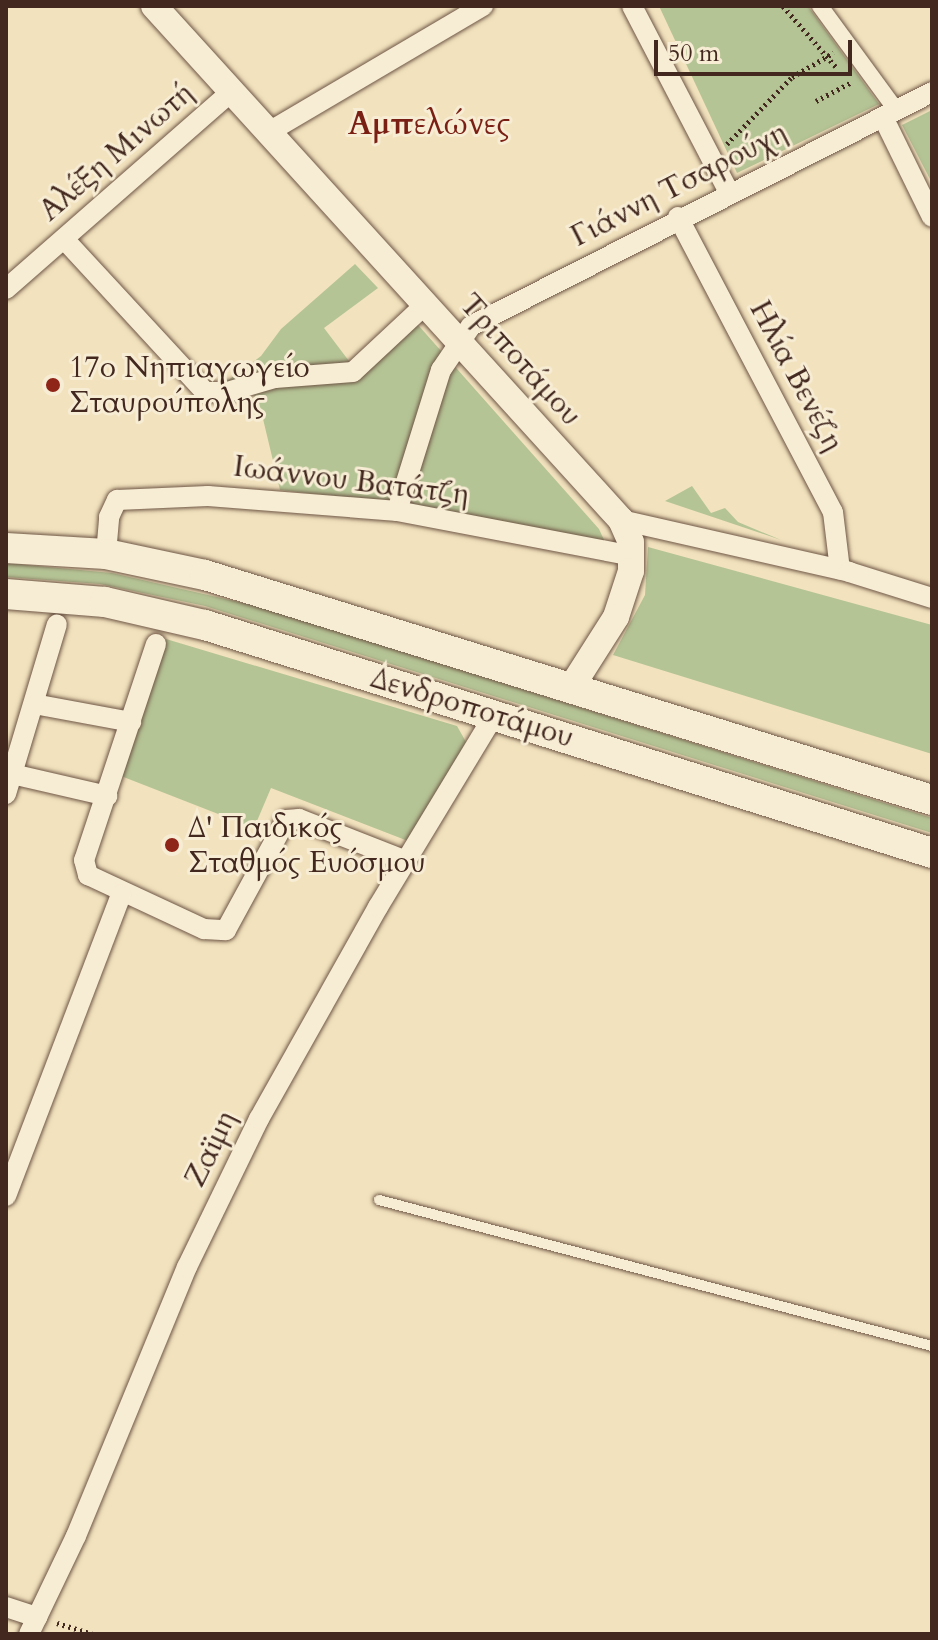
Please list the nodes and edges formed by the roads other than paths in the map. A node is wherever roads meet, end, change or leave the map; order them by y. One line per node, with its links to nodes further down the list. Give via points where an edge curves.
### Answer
1 (154, 6): 5 (street, Τριποτάμου)
2 (483, 6): 8 (street)
3 (632, 6): 9 (street)
4 (820, 6): 7 (street, via 869,73)
5 (231, 92): 8 (street, Τριποτάμου); 12 (street, Αλέξη Μινωτή)
6 (932, 92): 7 (street, Γιάννη Τσαρούχη)
7 (890, 114): 9 (street, Γιάννη Τσαρούχη); 11 (street)
8 (267, 133): 14 (street, Τριποτάμου)
9 (729, 192): 10 (street, Γιάννη Τσαρούχη)
10 (678, 217): 15 (street, Γιάννη Τσαρούχη, via 478,322); 21 (street, Ηλία Βενέζη, via 833,512)
11 (932, 217)
12 (64, 239): 13 (street, Αλέξη Μινωτή); 14 (street, via 205,392 227,392 275,378 353,372)
13 (6, 289)
14 (426, 304): 15 (street, Τριποτάμου)
15 (458, 339): 16 (street, via 440,375); 17 (street, Τριποτάμου)
16 (397, 511): 19 (street, Ιωάννου Βατάτζη, via 288,499 127,496 112,507); 20 (street, Ιωάννου Βατάτζη)
17 (621, 520): 20 (street); 21 (street)
18 (6, 548): 19 (main road, Δενδροποτάμου)
19 (106, 554): 26 (main road, Δενδροποτάμου, via 264,591)
20 (633, 556): 26 (street, via 616,617)
21 (840, 570): 23 (street)
22 (6, 594): 28 (main road, Δενδροποτάμου, via 165,613)
23 (932, 598)
24 (57, 624): 27 (street)
25 (156, 644): 29 (street)
26 (572, 686): 32 (main road, Δενδροποτάμου)
27 (34, 704): 29 (street); 30 (street)
28 (495, 714): 33 (main road, Δενδροποτάμου); 34 (street, Ζαϊμη)
29 (131, 722): 31 (street)
30 (9, 784): 31 (street)
31 (107, 796): 35 (street, via 84,860 88,875)
32 (932, 800)
33 (932, 853)
34 (406, 861): 35 (street, via 299,819 286,820 226,930 204,929); 40 (street, Ζαϊμη, via 252,1132 187,1267)
35 (121, 895): 36 (street)
36 (6, 1196)
37 (379, 1200): 38 (lane)
38 (932, 1346)
39 (6, 1607): 40 (street)
40 (33, 1625)

